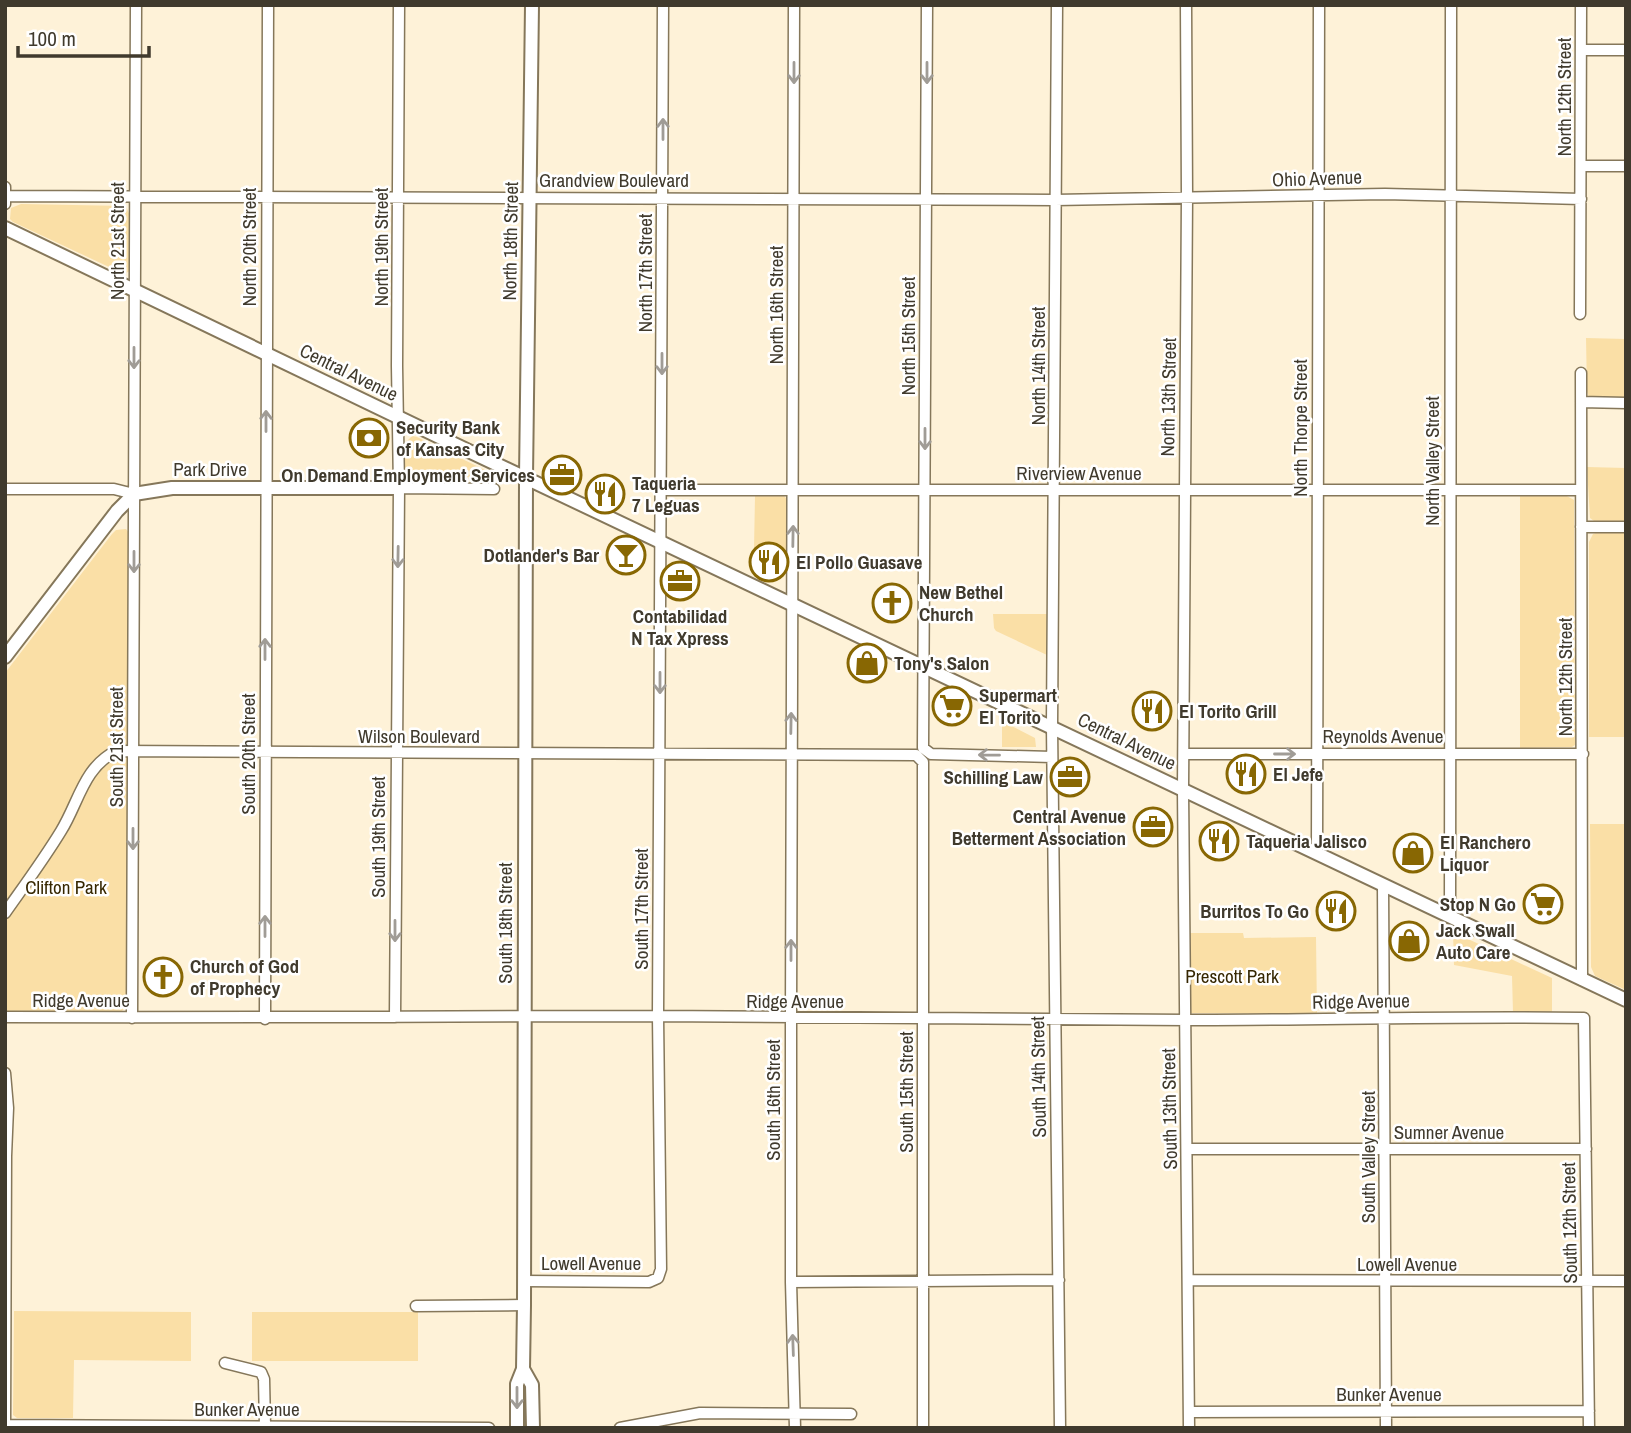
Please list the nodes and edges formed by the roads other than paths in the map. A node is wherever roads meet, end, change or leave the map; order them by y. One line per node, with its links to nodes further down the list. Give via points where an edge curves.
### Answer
1 (136, 5): 21 (street, North 21st Street)
2 (268, 5): 25 (street, North 20th Street)
3 (399, 5): 22 (street, North 19th Street)
4 (531, 5): 26 (main road, North 18th Street)
5 (663, 5): 23 (street, North 17th Street, one-way to 5)
6 (794, 5): 27 (street, North 16th Street, one-way to 27)
7 (927, 5): 28 (street, North 15th Street, one-way to 28)
8 (1057, 5): 30 (street, North 14th Street)
9 (1186, 5): 24 (street, North 13th Street)
10 (1319, 5): 18 (street, North Thorpe Street)
11 (1451, 5): 19 (street, North Valley Street)
12 (1581, 5): 13 (street, North 12th Street)
13 (1581, 50): 14 (street); 15 (street, North 12th Street)
14 (1626, 50)
15 (1581, 166): 16 (street); 29 (street, North 12th Street)
16 (1626, 166)
17 (5, 187): 20 (street)
18 (1320, 194): 19 (street, Ohio Avenue); 24 (street, Ohio Avenue); 49 (street, North Thorpe Street)
19 (1451, 194): 29 (street, Ohio Avenue); 46 (street, North Valley Street)
20 (6, 196): 21 (street, Grandview Boulevard); 31 (street)
21 (135, 197): 25 (street, Grandview Boulevard); 33 (street, North 21st Street)
22 (398, 197): 25 (street, Grandview Boulevard); 26 (street, Grandview Boulevard); 39 (street, North 19th Street)
23 (663, 197): 26 (street, Grandview Boulevard); 27 (street, Grandview Boulevard); 47 (street, North 17th Street, one-way to 47)
24 (1187, 197): 30 (street, Ohio Avenue); 53 (street, North 13th Street)
25 (267, 198): 35 (street, North 20th Street)
26 (530, 198): 41 (main road, North 18th Street)
27 (794, 198): 28 (street, Grandview Boulevard); 48 (street, North 16th Street)
28 (927, 199): 30 (street, Grandview Boulevard); 51 (street, North 15th Street, one-way to 51)
29 (1581, 199): 34 (street, North 12th Street)
30 (1055, 200): 52 (street, North 14th Street)
31 (5, 204)
32 (5, 228): 33 (main road, Central Avenue)
33 (135, 290): 35 (main road, Central Avenue); 40 (street, North 21st Street, one-way to 40)
34 (1580, 314)
35 (266, 353): 39 (main road, Central Avenue); 44 (street, North 20th Street, one-way to 35)
36 (1581, 373): 37 (street, North 12th Street)
37 (1581, 402): 38 (street); 50 (street, North 12th Street)
38 (1626, 403)
39 (398, 417): 41 (main road, Central Avenue); 42 (street, North 19th Street)
40 (134, 476): 54 (street, South 21st Street)
41 (526, 477): 57 (main road, Central Avenue); 65 (main road, South 18th Street)
42 (399, 488): 44 (main road, Park Drive); 45 (street, Park Drive); 64 (street, South 19th Street, one-way to 64)
43 (5, 489): 54 (street, via 114,489)
44 (265, 489): 54 (main road, Park Drive, via 172,488); 63 (street, South 20th Street, one-way to 44)
45 (494, 489)
46 (1449, 489): 49 (street, Riverview Avenue); 50 (street, Riverview Avenue); 68 (street, North Valley Street)
47 (662, 490): 48 (street, Riverview Avenue); 57 (street, North 17th Street)
48 (793, 490): 51 (street, Riverview Avenue); 58 (street, North 16th Street, one-way to 48)
49 (1317, 490): 53 (street, Riverview Avenue); 67 (street, North Thorpe Street)
50 (1581, 490): 55 (street, North 12th Street)
51 (925, 491): 52 (street, Riverview Avenue); 60 (street, North 15th Street)
52 (1055, 491): 53 (street, Riverview Avenue); 61 (street, North 14th Street)
53 (1184, 491): 66 (street, North 13th Street)
54 (134, 494): 59 (main road); 62 (street, South 21st Street, one-way to 62)
55 (1581, 527): 56 (street); 69 (street, North 12th Street)
56 (1626, 527)
57 (660, 541): 58 (main road, Central Avenue); 70 (street, South 17th Street, one-way to 70)
58 (792, 604): 60 (main road, Central Avenue); 71 (street, South 16th Street, one-way to 58)
59 (5, 657)
60 (924, 667): 61 (main road, Central Avenue); 72 (street, South 15th Street)
61 (1052, 726): 73 (street, South 14th Street); 74 (main road, Central Avenue)
62 (134, 751): 63 (street, Wilson Boulevard); 77 (street, Wilson Boulevard, via 116,751 88,775 63,828); 85 (street, South 21st Street, one-way to 85)
63 (265, 753): 64 (street, Wilson Boulevard); 86 (street, South 20th Street, one-way to 63)
64 (396, 754): 65 (street, Wilson Boulevard); 83 (street, South 19th Street, one-way to 83)
65 (525, 754): 70 (street, Wilson Boulevard); 84 (main road, South 18th Street)
66 (1184, 754): 67 (street, Reynolds Avenue, one-way to 67); 74 (street, North 13th Street)
67 (1318, 754): 68 (street, Reynolds Avenue); 75 (street, North Thorpe Street)
68 (1450, 754): 69 (street, Reynolds Avenue); 78 (street, North Valley Street)
69 (1583, 754): 79 (street, North 12th Street)
70 (660, 755): 71 (street, Wilson Boulevard); 81 (street, South 17th Street)
71 (791, 755): 72 (street, Wilson Boulevard); 90 (street, South 16th Street, one-way to 71)
72 (923, 755): 73 (street, Wilson Boulevard, one-way to 72); 87 (street, South 15th Street)
73 (1052, 757): 88 (street, South 14th Street)
74 (1183, 790): 75 (main road, Central Avenue); 92 (street, South 13th Street)
75 (1317, 852): 76 (main road, Central Avenue)
76 (1383, 885): 78 (main road, Central Avenue); 91 (street, South Valley Street)
77 (5, 913)
78 (1450, 917): 79 (main road, Central Avenue)
79 (1581, 980): 80 (main road, Central Avenue)
80 (1626, 1000)
81 (658, 1016): 84 (street, Ridge Avenue); 90 (street, Ridge Avenue); 97 (street, South 17th Street)
82 (5, 1017): 85 (street, Ridge Avenue)
83 (395, 1017): 84 (street, Ridge Avenue); 86 (street, Ridge Avenue)
84 (524, 1017): 100 (main road, South 18th Street)
85 (132, 1018): 86 (street, Ridge Avenue)
86 (265, 1018)
87 (923, 1018): 88 (street, Ridge Avenue); 90 (street, Ridge Avenue); 105 (street, South 15th Street)
88 (1054, 1018): 92 (street, Ridge Avenue); 98 (street, South 14th Street)
89 (1584, 1018): 91 (street, Ridge Avenue); 96 (street, South 12th Street)
90 (790, 1019): 103 (street, South 16th Street)
91 (1384, 1019): 92 (street, Ridge Avenue); 95 (street, South Valley Street)
92 (1185, 1020): 94 (street, South 13th Street)
93 (5, 1073): 106 (street)
94 (1187, 1149): 95 (street, Sumner Avenue); 99 (street, South 13th Street)
95 (1386, 1149): 96 (street, Sumner Avenue); 101 (street, South Valley Street)
96 (1586, 1149): 104 (street, South 12th Street)
97 (658, 1278): 100 (street, Lowell Avenue, via 649,1282)
98 (1059, 1280): 105 (street); 125 (street, South 14th Street)
99 (1188, 1280): 101 (street, Lowell Avenue); 113 (street, South 13th Street)
100 (524, 1281): 107 (main road, South 18th Street)
101 (1386, 1281): 104 (street, Lowell Avenue); 114 (street, South Valley Street)
102 (1626, 1281): 104 (street, Lowell Avenue)
103 (791, 1282): 105 (street); 115 (street, South 16th Street, one-way to 103)
104 (1587, 1282): 112 (street, South 12th Street)
105 (923, 1283): 124 (street, South 15th Street)
106 (6, 1288): 111 (street)
107 (524, 1305): 108 (street); 110 (main road, South 18th Street)
108 (416, 1306)
109 (225, 1363): 118 (street, via 261,1372)
110 (523, 1369): 120 (main road, South 18th Street, one-way to 120, via 517,1384); 121 (main road, South 18th Street, via 532,1385)
111 (6, 1404): 117 (street)
112 (1589, 1411): 114 (street, Bunker Avenue); 128 (street, South 12th Street)
113 (1189, 1412): 114 (street, Bunker Avenue); 126 (street, South 13th Street)
114 (1386, 1412): 127 (street, South Valley Street)
115 (796, 1413): 116 (street); 122 (street, via 701,1413); 123 (street, South 16th Street)
116 (850, 1414)
117 (6, 1426): 118 (street, Bunker Avenue)
118 (265, 1426): 119 (street, Bunker Avenue)
119 (489, 1428)
120 (517, 1428)
121 (533, 1428)
122 (620, 1428)
123 (795, 1428)
124 (923, 1428)
125 (1060, 1428)
126 (1189, 1428)
127 (1386, 1428)
128 (1589, 1428)

